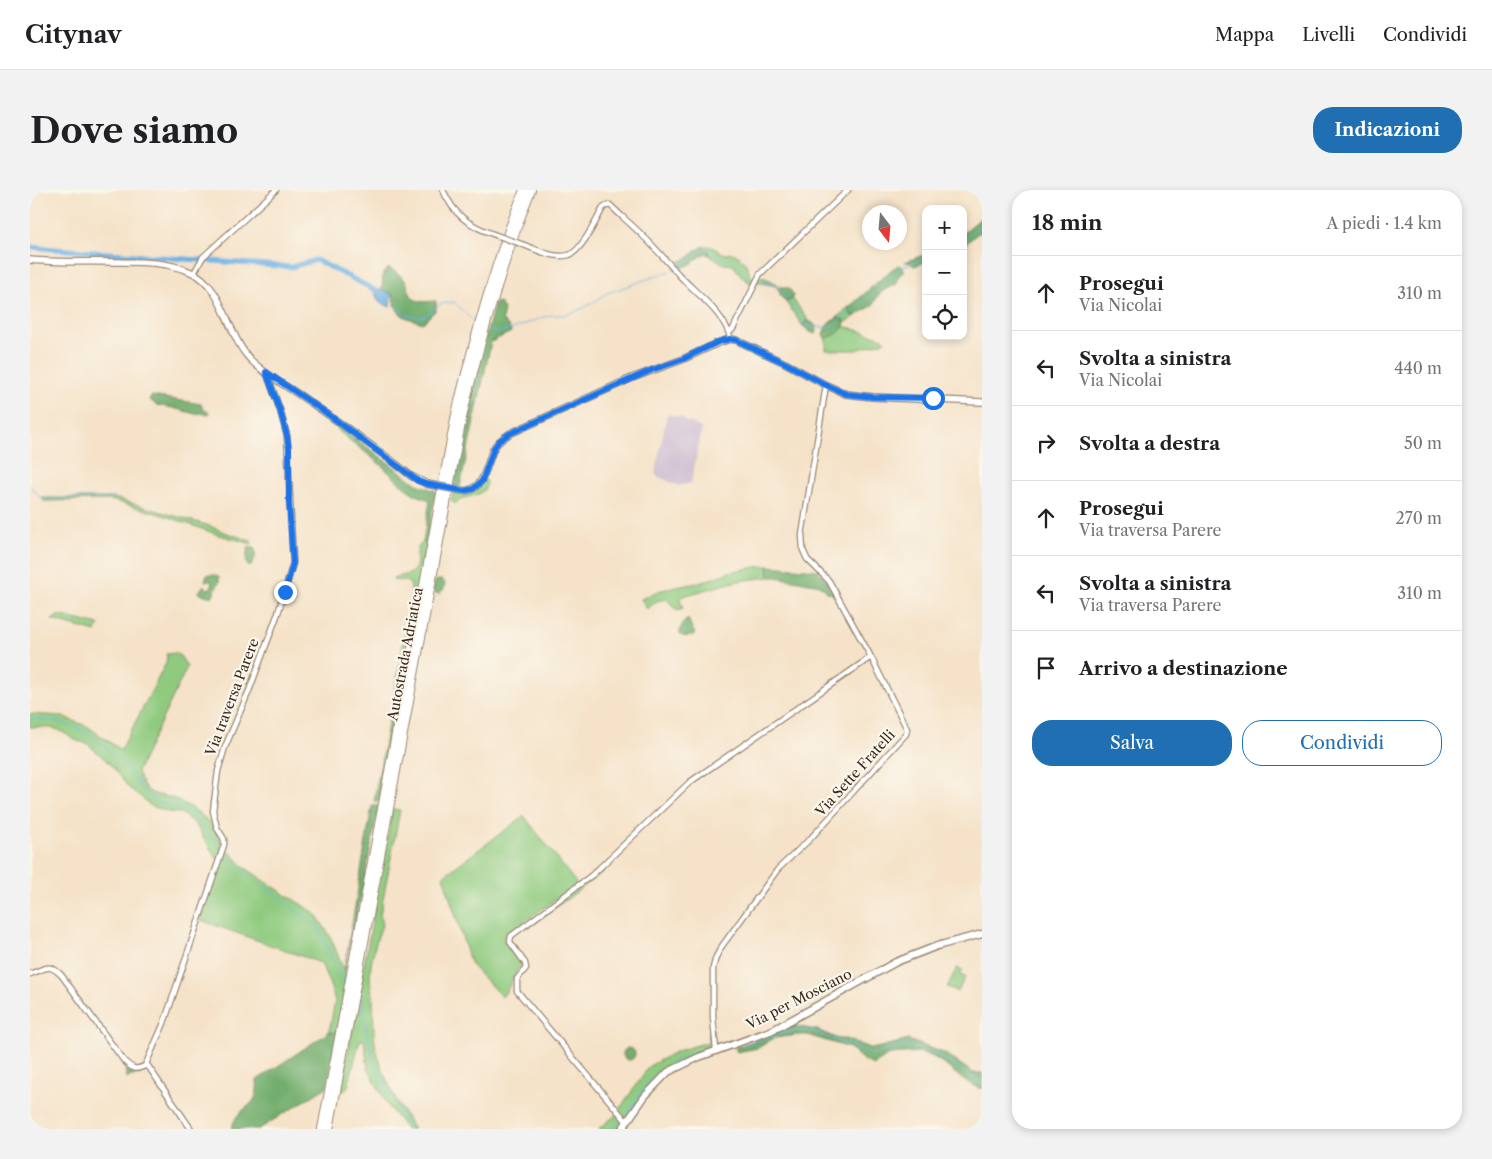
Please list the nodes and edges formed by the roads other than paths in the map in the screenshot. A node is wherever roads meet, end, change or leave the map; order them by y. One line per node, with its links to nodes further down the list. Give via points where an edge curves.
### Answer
1 (276, 190): 7 (street, via 203,257)
2 (443, 190): 8 (street, bridge, via 450,206 479,228 556,255 573,253 604,208 610,205 642,234 720,317)
3 (524, 190): 19 (highway, Autostrada Adriatica, via 487,295 456,414)
4 (531, 190): 20 (highway, Autostrada Adriatica, via 496,288 463,413)
5 (848, 190): 8 (street, via 760,274)
6 (30, 260): 7 (street, Via traversa Parere, via 160,262)
7 (194, 273): 9 (street, Via traversa Parere, via 216,294 249,358)
8 (730, 336): 9 (street, Via traversa Parere, bridge, via 509,434 494,448 480,483 464,491 426,484 411,476); 10 (street)
9 (266, 372): 16 (street, Via traversa Parere, via 287,436 293,563 249,692 221,758 213,811 224,845 164,1023)
10 (826, 385): 11 (street, via 855,396); 12 (street, Via Sette Fratelli, via 802,535 803,550 829,581)
11 (982, 402)
12 (871, 657): 15 (street, Via Sette Fratelli, via 906,724 906,734 810,839 778,869 722,946 713,968); 17 (street, via 690,782 592,875 511,936 510,942 526,968 517,979 517,991)
13 (982, 934): 15 (main road, Via per Mosciano, via 937,946 896,962 772,1030)
14 (30, 974): 16 (street, via 47,967 55,969 124,1061 139,1069)
15 (716, 1050): 17 (main road, Via per Mosciano, via 668,1072 645,1096)
16 (146, 1063): 18 (street)
17 (627, 1122): 21 (main road, Via per Mosciano)
18 (191, 1129)
19 (322, 1129)
20 (328, 1129)
21 (622, 1129)

